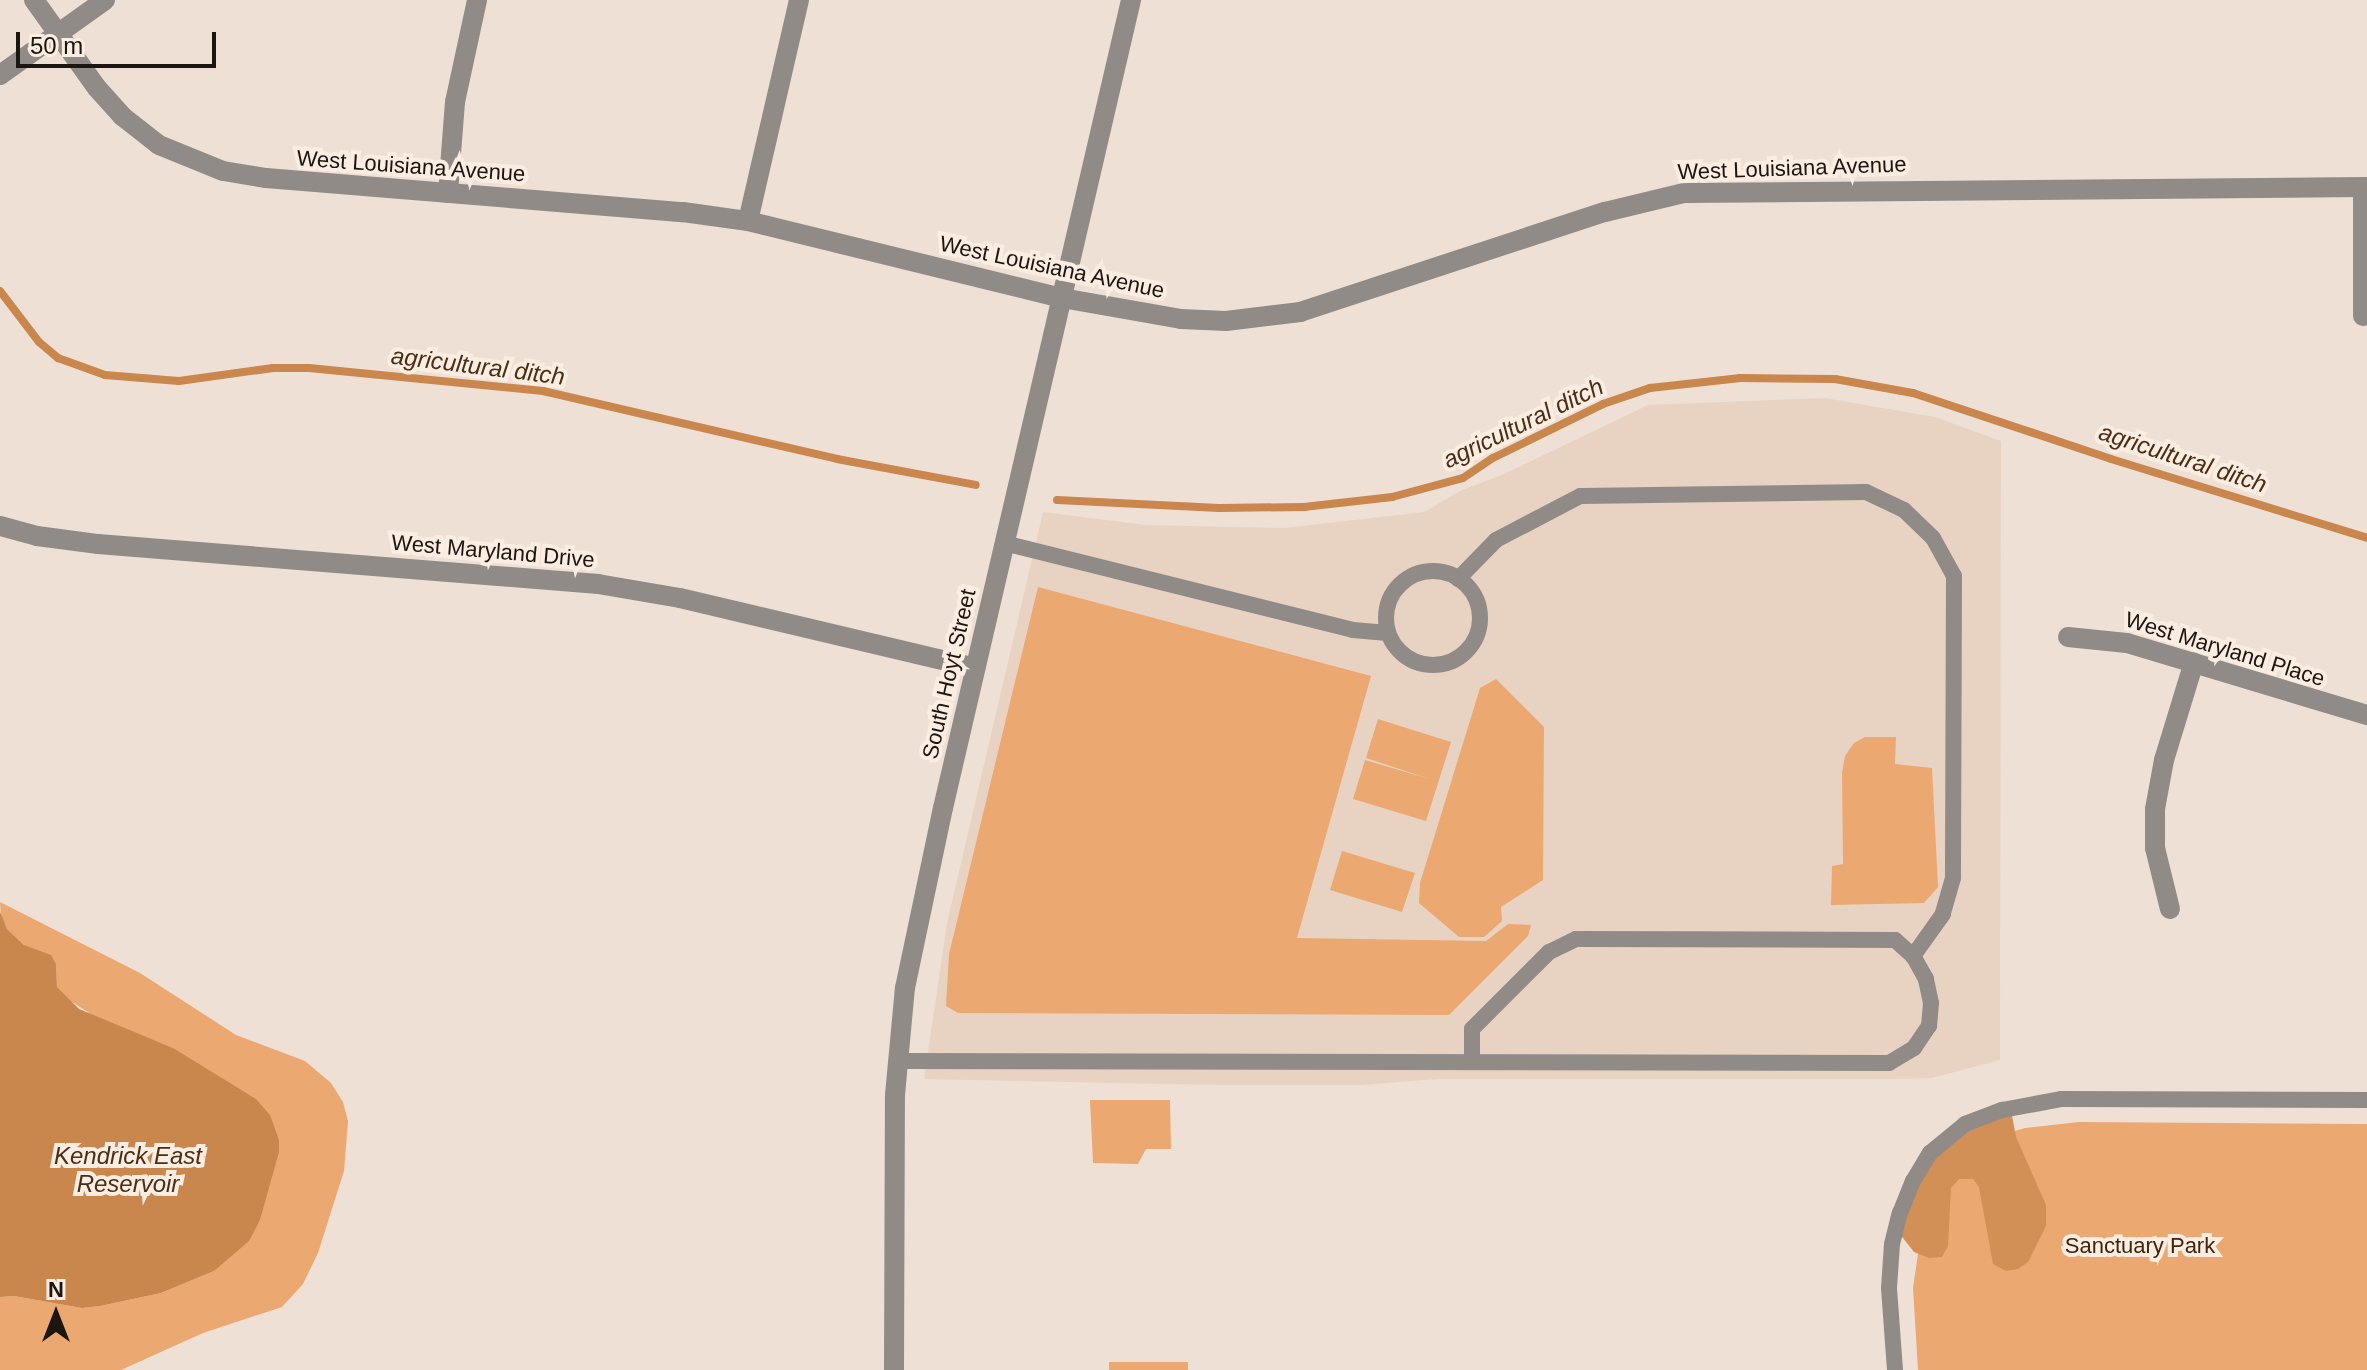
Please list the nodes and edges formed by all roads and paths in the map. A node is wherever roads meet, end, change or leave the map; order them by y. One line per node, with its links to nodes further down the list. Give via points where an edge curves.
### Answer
1 (34, 0): 6 (street, West Louisiana Avenue)
2 (105, 0): 6 (street)
3 (477, 0): 9 (street, via 455,102)
4 (799, 0): 10 (street)
5 (1131, 0): 11 (street, South Hoyt Street)
6 (58, 36): 7 (street); 9 (street, West Louisiana Avenue, via 122,116 159,145 201,164 266,178)
7 (0, 75)
8 (2365, 187): 11 (street, West Louisiana Avenue, via 1696,192 1616,208 1339,301 1277,316 1181,319); 12 (street)
9 (448, 193): 10 (street, West Louisiana Avenue)
10 (748, 221): 11 (street, West Louisiana Avenue)
11 (1062, 298): 14 (street, South Hoyt Street)
12 (2363, 316)
13 (0, 526): 19 (street, West Maryland Drive, via 98,544 598,584 680,598)
14 (1004, 543): 16 (lane, via 1353,630); 19 (street, South Hoyt Street)
15 (1458, 579): 16 (lane, via 1438,571 1408,579 1388,603); 16 (lane, via 1476,597 1481,612 1480,628 1464,655 1451,663 1420,664 1406,657); 22 (lane, via 1496,540 1580,496 1866,492 1904,510 1933,538 1954,576 1953,878 1943,914)
16 (1388, 633)
17 (2068, 637): 18 (street, West Maryland Place, via 2110,639)
18 (2194, 662): 20 (street, West Maryland Place); 21 (street, via 2155,809 2155,848)
19 (975, 668): 23 (street, South Hoyt Street, via 913,941)
20 (2367, 715)
21 (2170, 909)
22 (1913, 956): 24 (lane, via 1895,940 1576,939 1549,952 1472,1029); 24 (lane, via 1926,979 1929,1026 1914,1048 1889,1063)
23 (897, 1061): 24 (lane); 26 (street, South Hoyt Street)
24 (1472, 1062)
25 (2367, 1100): 27 (lane, via 2078,1098 2021,1105 1965,1124 1930,1153 1900,1213 1889,1288)
26 (894, 1370)
27 (1895, 1370)

